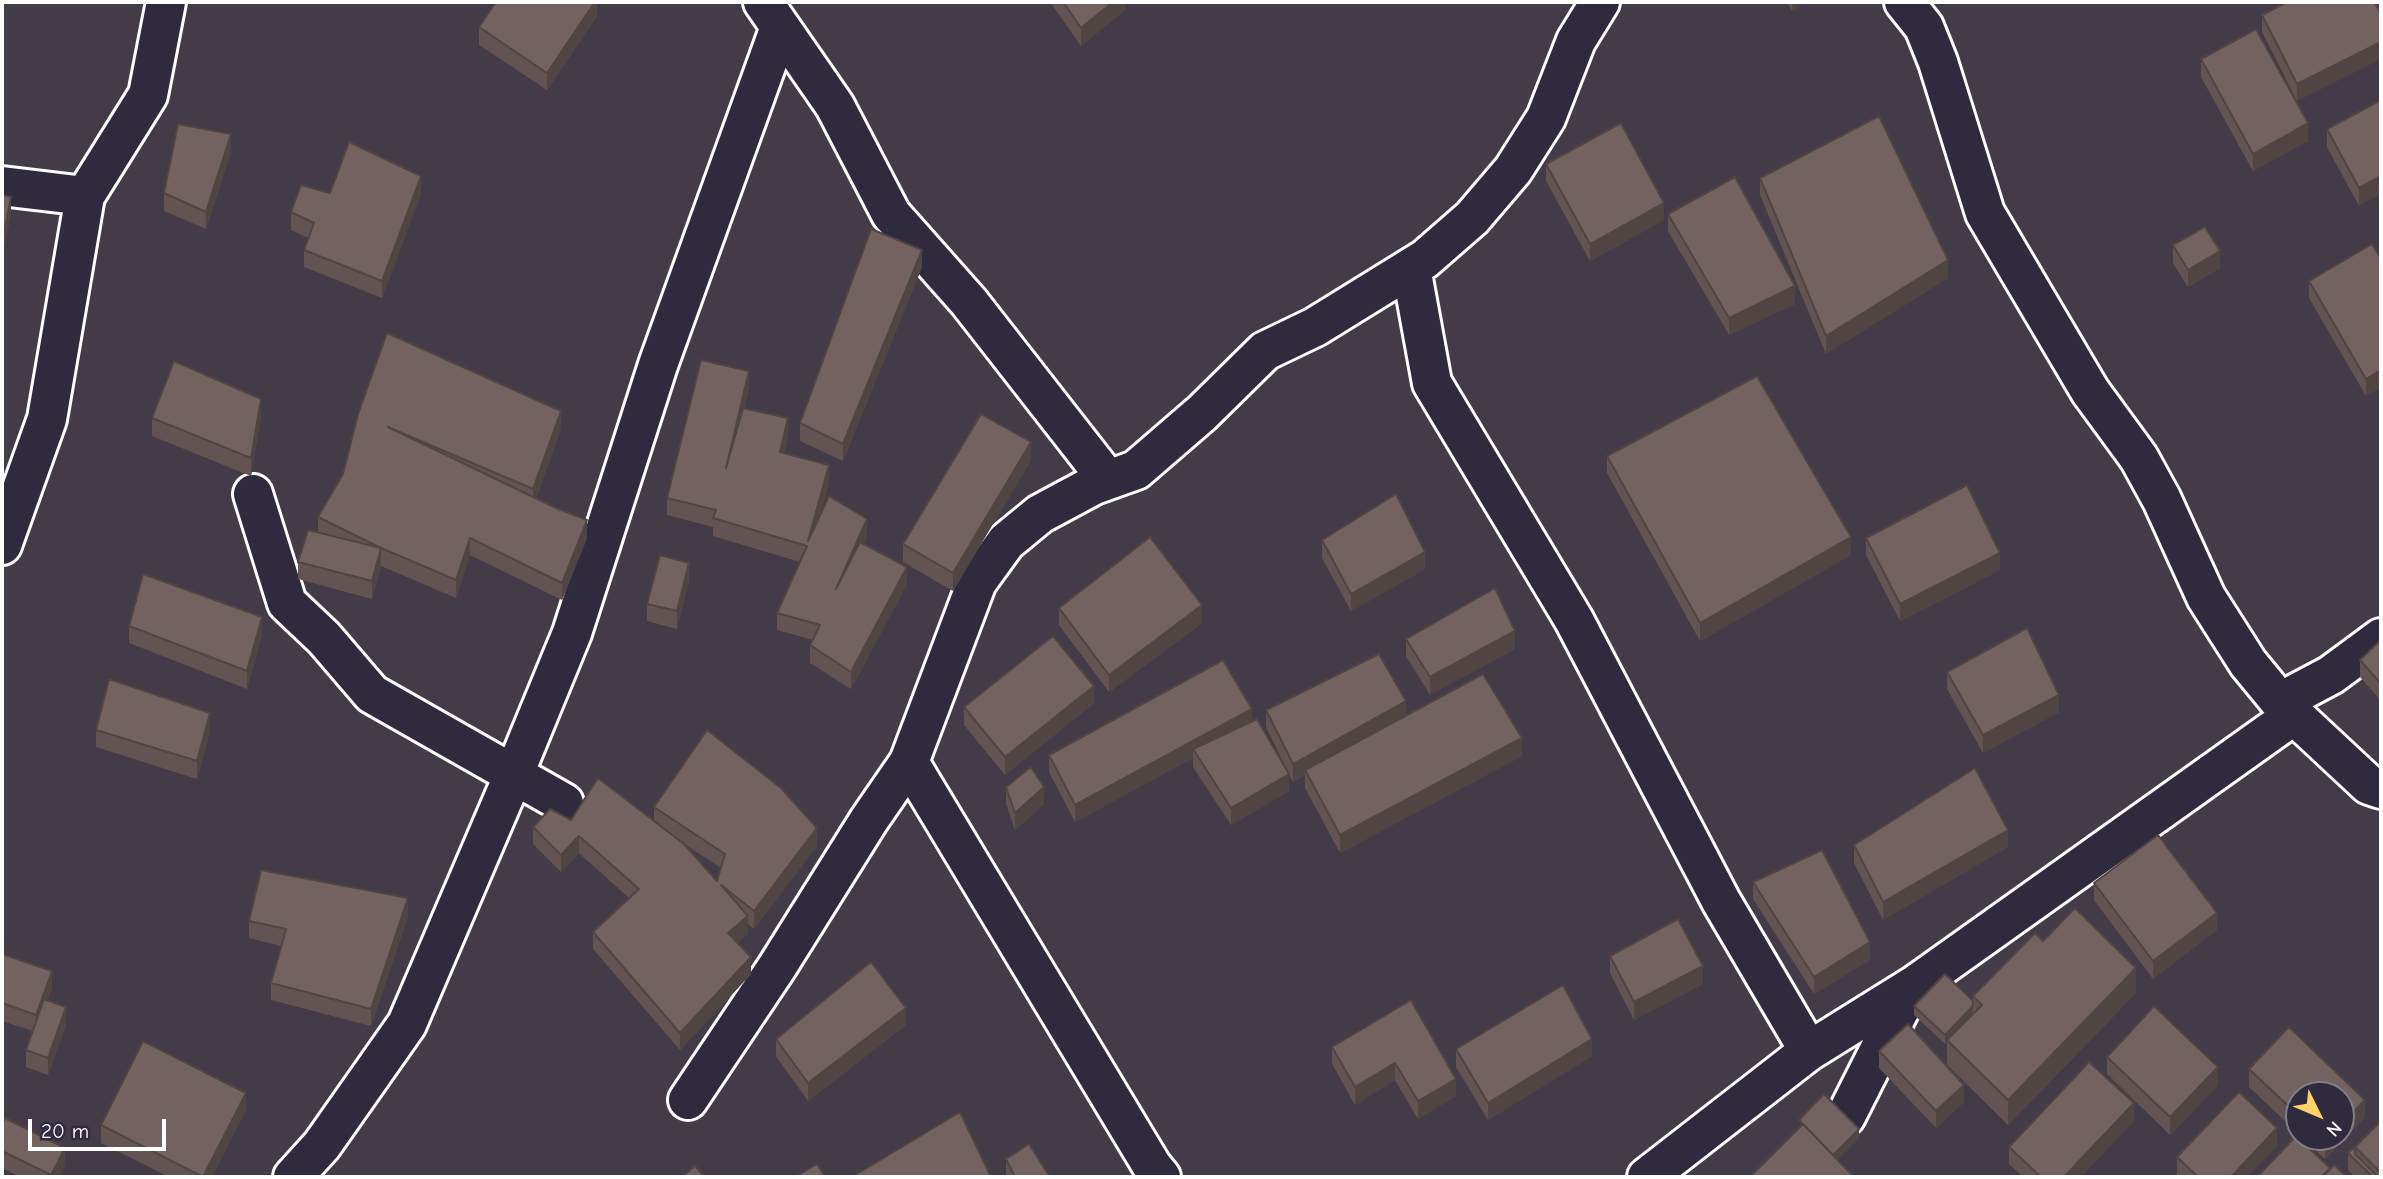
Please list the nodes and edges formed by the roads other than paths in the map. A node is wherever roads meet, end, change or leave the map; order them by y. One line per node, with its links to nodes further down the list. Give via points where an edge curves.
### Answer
1 (166, 2): 6 (street, via 148,95)
2 (1904, 2): 12 (street, via 1924,27 1938,62 1985,213 2090,391 2140,458 2206,597 2248,663)
3 (1582, 9): 7 (street, via 1576,41 1546,118 1513,170 1472,218)
4 (772, 14): 8 (street, via 835,106 891,214 969,302); 14 (street, via 572,633)
5 (2, 186): 6 (street)
6 (85, 196): 10 (street, via 47,419)
7 (1410, 268): 8 (street, via 1315,327 1265,351 1136,470); 18 (street, via 1432,383 1574,620 1721,901)
8 (1108, 481): 13 (street, via 1040,514 1006,542 977,582)
9 (253, 494): 14 (street, via 287,603 372,694)
10 (2, 545)
11 (2381, 638): 12 (street)
12 (2287, 708): 15 (street, via 2369,785); 17 (street)
13 (909, 762): 19 (street); 22 (street)
14 (514, 774): 16 (street); 21 (street, via 407,1024 322,1146)
15 (2381, 789)
16 (565, 803)
17 (1916, 985): 18 (street); 20 (street)
18 (1808, 1051): 23 (street)
19 (688, 1100)
20 (1846, 1116)
21 (293, 1177)
22 (1161, 1177)
23 (1647, 1177)

